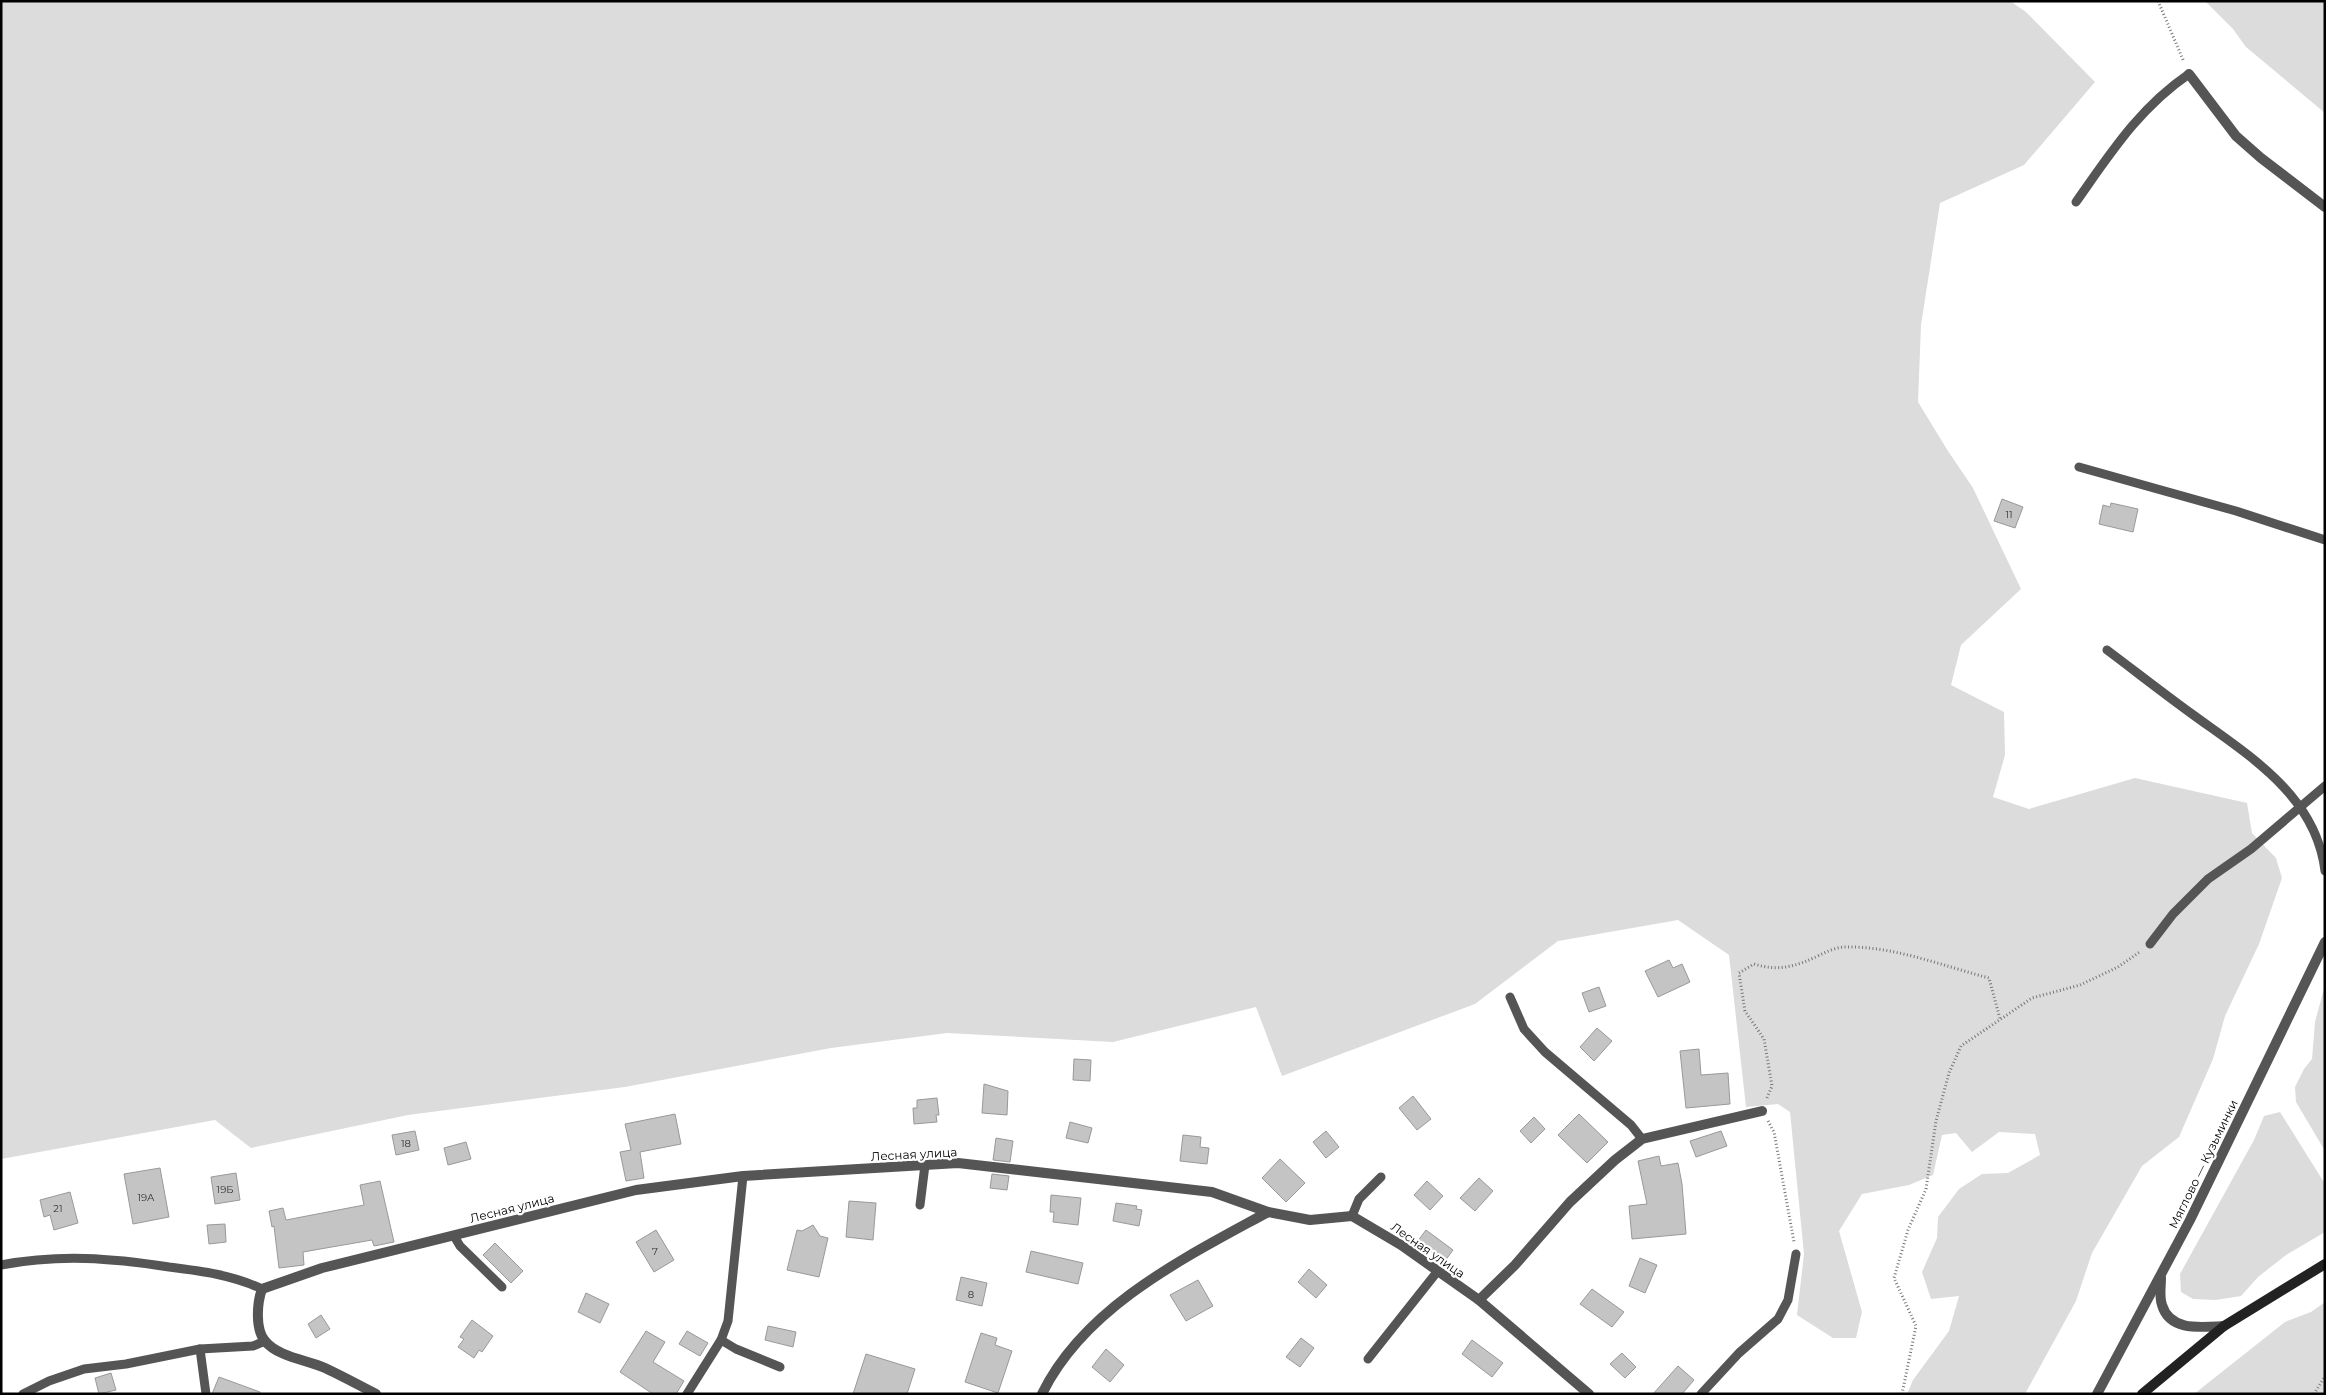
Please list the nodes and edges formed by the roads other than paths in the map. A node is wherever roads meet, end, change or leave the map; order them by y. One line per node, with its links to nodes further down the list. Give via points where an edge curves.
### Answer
1 (2189, 74): 2 (lane, via 2166,90 2133,124); 3 (street, via 2236,136)
2 (2076, 202)
3 (2325, 207)
4 (2079, 467): 5 (lane)
5 (2325, 540)
6 (2107, 650): 8 (lane, via 2246,751)
7 (2325, 786): 8 (lane)
8 (2302, 808): 9 (lane); 12 (lane, via 2208,878 2173,914)
9 (2324, 855): 10 (lane)
10 (2325, 871)
11 (2325, 942): 27 (street, Мяглово — Кузьминки)
12 (2150, 944)
13 (1510, 997): 15 (lane, via 1524,1029 1545,1052 1631,1125)
14 (1762, 1111): 15 (street)
15 (1642, 1139): 30 (street, via 1614,1160 1570,1202 1515,1266)
16 (925, 1165): 17 (street, Лесная улица); 19 (lane); 20 (street, Лесная улица, via 958,1163 1212,1192)
17 (743, 1176): 22 (street, Лесная улица, via 636,1190); 32 (lane, via 728,1321)
18 (1381, 1177): 21 (lane, via 1359,1200)
19 (920, 1205)
20 (1268, 1212): 21 (street, Лесная улица, via 1310,1220); 41 (street, via 1177,1262 1103,1314 1052,1373)
21 (1352, 1216): 26 (street, Лесная улица, via 1401,1245)
22 (454, 1236): 28 (lane); 29 (street, Лесная улица, via 322,1268)
23 (1796, 1254): 43 (lane, via 1788,1300 1778,1319 1739,1353)
24 (2325, 1264): 31 (main road)
25 (1, 1265): 29 (lane, via 36,1259 111,1258 197,1271 244,1281)
26 (1437, 1272): 30 (street, Лесная улица); 35 (lane)
27 (2160, 1277): 31 (street, via 2161,1305 2177,1324); 44 (street, Мяглово — Кузьминки)
28 (502, 1287)
29 (262, 1289): 33 (street, via 258,1301 260,1327)
30 (1479, 1300): 42 (street, Лесная улица)
31 (2224, 1326): 45 (main road)
32 (722, 1340): 36 (lane); 40 (lane)
33 (265, 1341): 34 (lane, via 252,1346); 39 (street, via 278,1351 324,1367)
34 (200, 1349): 37 (lane, via 84,1369 48,1381); 38 (lane)
35 (1368, 1359)
36 (780, 1367)
37 (23, 1394)
38 (206, 1394)
39 (376, 1394)
40 (687, 1394)
41 (1042, 1394)
42 (1589, 1394)
43 (1701, 1394)
44 (2098, 1394)
45 (2142, 1394)

